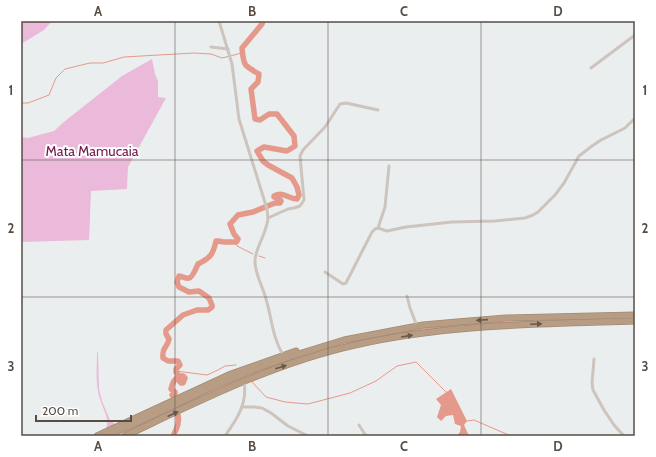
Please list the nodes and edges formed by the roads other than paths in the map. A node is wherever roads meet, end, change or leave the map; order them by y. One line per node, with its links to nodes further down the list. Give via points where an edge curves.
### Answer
1 (218, 21): 4 (street)
2 (635, 35): 5 (street)
3 (211, 47): 4 (street)
4 (228, 49): 9 (street, via 239,119)
5 (591, 68)
6 (378, 110): 9 (street, via 340,104 325,127 301,153 304,200 300,206)
7 (635, 118): 10 (street, via 625,128 592,146 580,156 555,195 538,212 525,218 452,222 387,231)
8 (389, 166): 10 (street, via 385,207)
9 (268, 218): 19 (street, via 255,259 275,338)
10 (378, 228): 11 (street, via 372,232 346,283 343,284)
11 (325, 272)
12 (407, 296): 17 (street)
13 (635, 312): 15 (highway)
14 (635, 315): 15 (highway)
15 (577, 316): 17 (highway, one-way to 17, via 506,318)
16 (635, 321): 21 (highway, one-way to 16, via 355,345 405,336 458,328)
17 (417, 326): 18 (highway)
18 (386, 332): 19 (highway, via 358,334); 25 (highway, via 344,340 258,368)
19 (283, 355): 24 (highway, via 220,378)
20 (594, 359): 30 (street, via 593,390 614,425)
21 (244, 381): 22 (street); 26 (highway, one-way to 21)
22 (242, 407): 27 (street); 28 (street, via 262,408)
23 (359, 425): 29 (street)
24 (97, 436)
25 (106, 436)
26 (125, 436)
27 (225, 436)
28 (308, 436)
29 (366, 436)
30 (624, 436)

